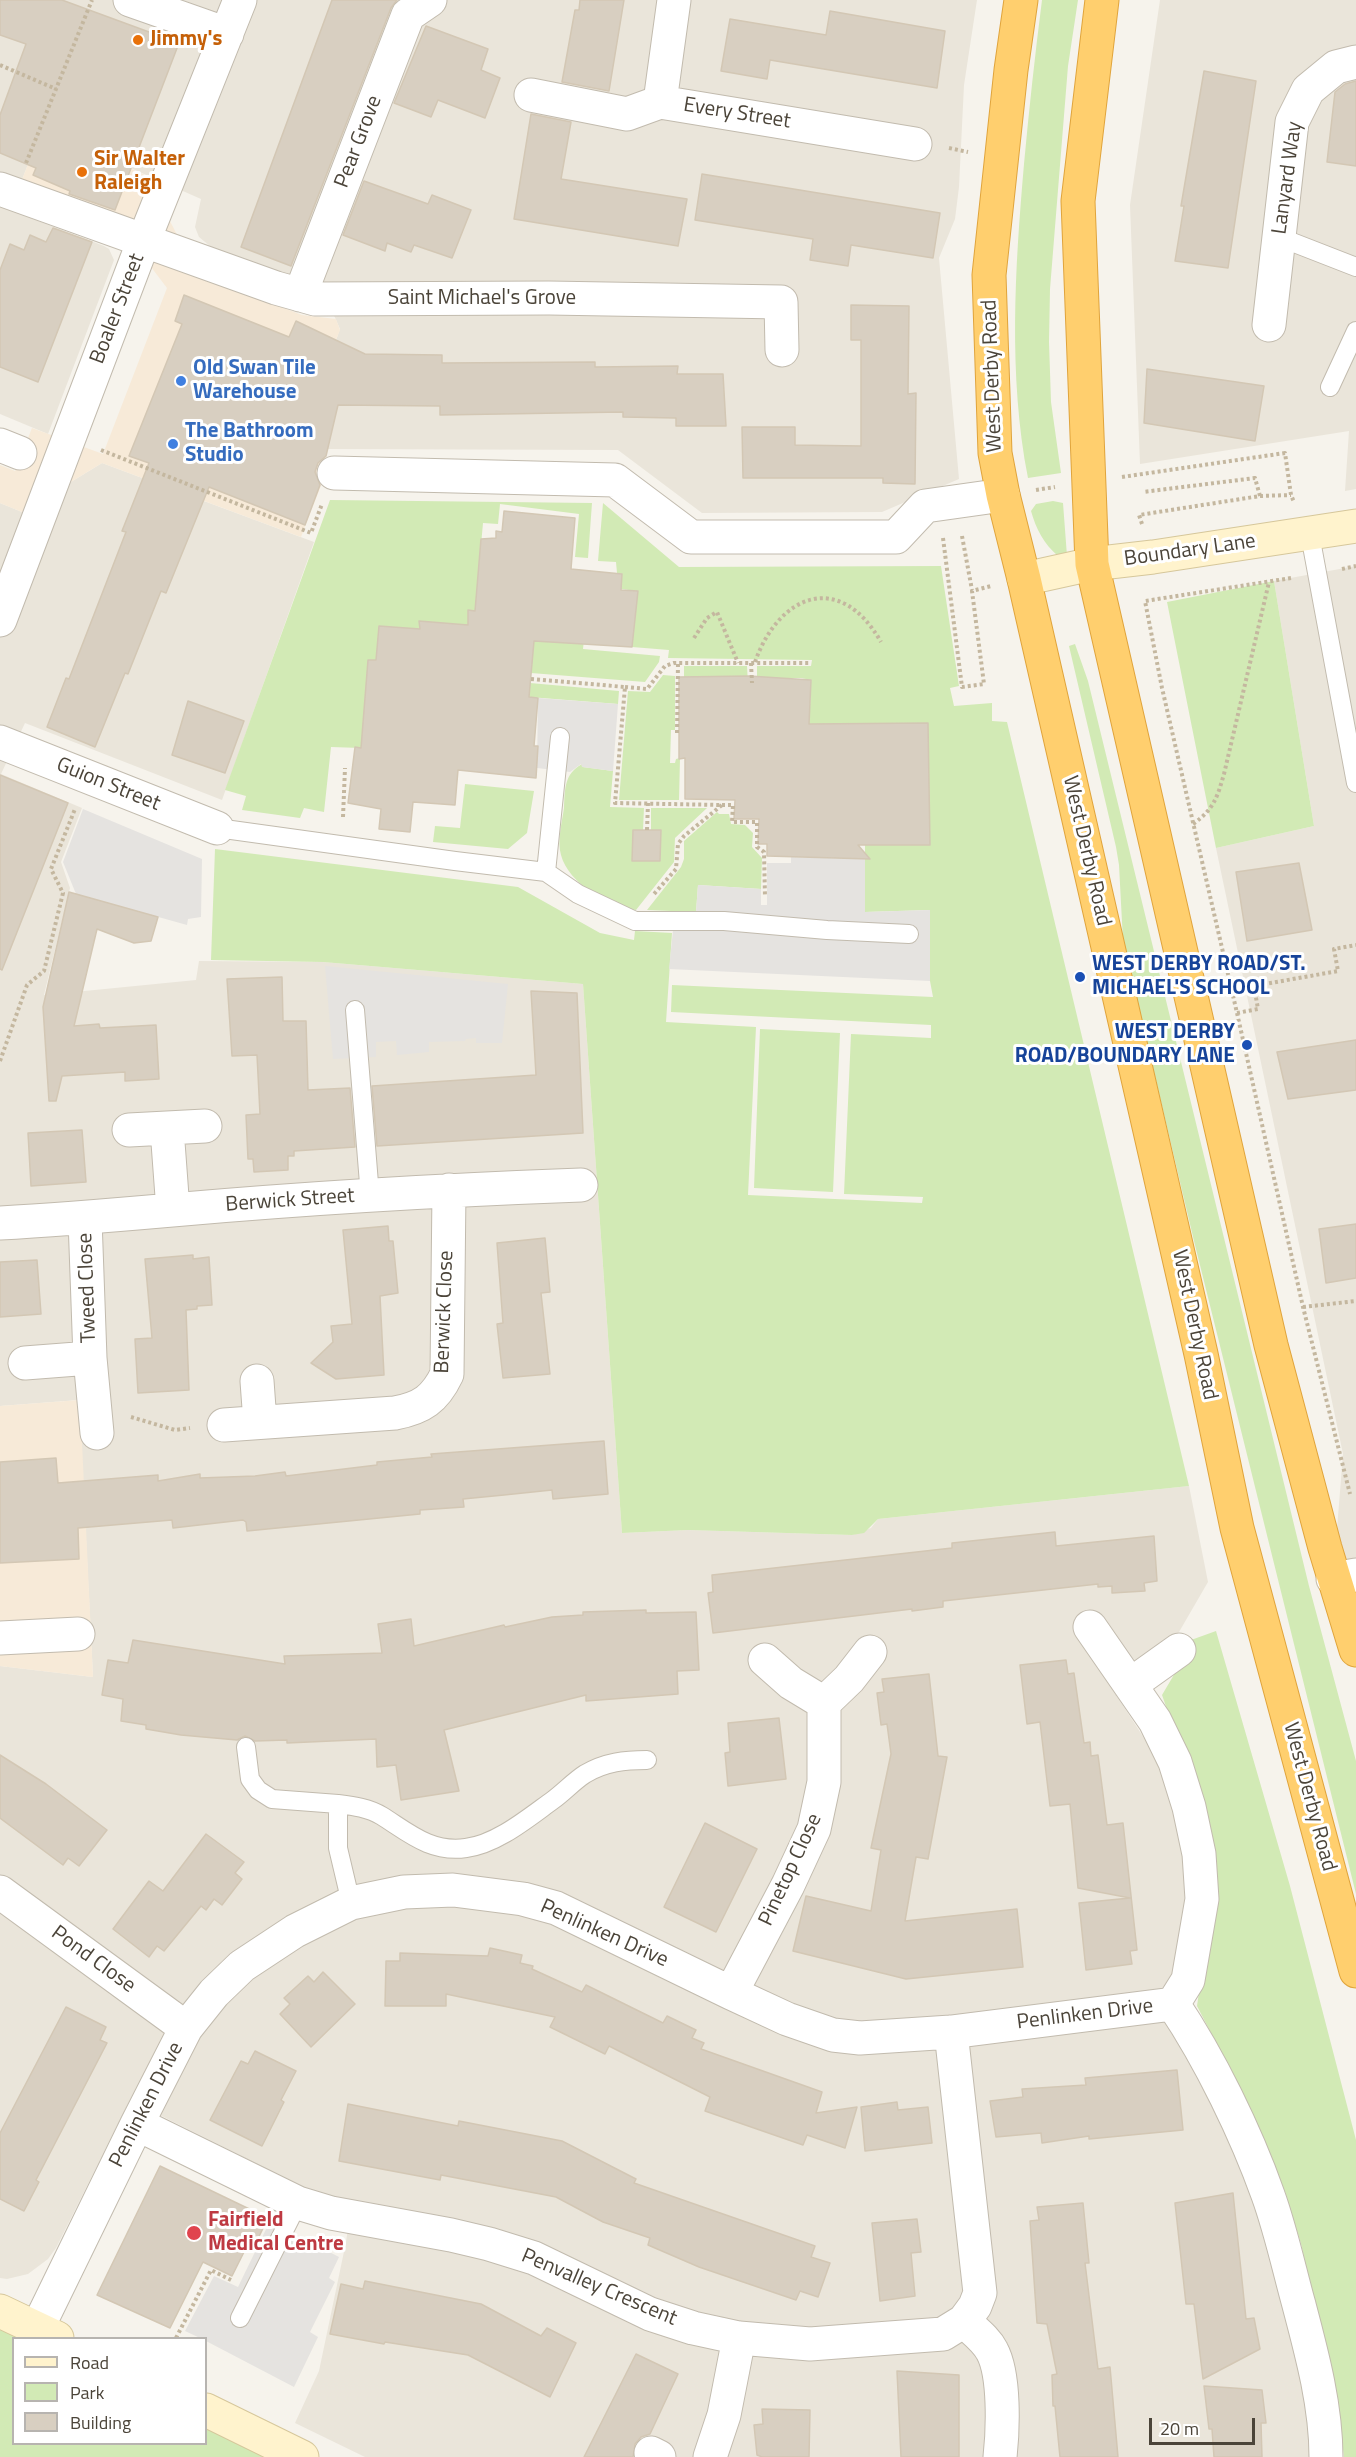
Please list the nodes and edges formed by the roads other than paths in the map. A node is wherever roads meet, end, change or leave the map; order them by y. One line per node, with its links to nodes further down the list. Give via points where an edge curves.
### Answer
1 (130, 0): 7 (street)
2 (240, 0): 7 (street, Boaler Street)
3 (430, 0): 16 (street, Pear Grove, via 408,15)
4 (674, 0): 10 (street, Every Street)
5 (1021, 0): 22 (highway, West Derby Road, via 989,275 995,453)
6 (1102, 0): 25 (highway, via 1078,201)
7 (227, 34): 14 (street, Boaler Street)
8 (1356, 62): 13 (street, Lanyard Way, via 1336,67 1308,90 1292,122)
9 (531, 95): 10 (street, via 627,114)
10 (660, 102): 11 (street, Every Street)
11 (915, 144)
12 (7, 192): 14 (street, Saint Michael's Grove)
13 (1279, 237): 15 (lane); 17 (street, Lanyard Way)
14 (144, 240): 16 (street, Saint Michael's Grove); 27 (street, Boaler Street)
15 (1356, 267)
16 (300, 295): 19 (street, Saint Michael's Grove, via 315,299 781,302)
17 (1269, 325)
18 (1356, 331): 20 (lane)
19 (782, 350)
20 (1330, 387)
21 (334, 473): 22 (street, via 615,480 692,537 896,537 925,506)
22 (1003, 495): 26 (highway, West Derby Road)
23 (1356, 526): 24 (street, Boundary Lane)
24 (1310, 535): 25 (street, Boundary Lane); 30 (lane)
25 (1092, 564): 26 (street, Boundary Lane); 50 (highway, via 1264,1312)
26 (1024, 579): 65 (highway, West Derby Road, via 1237,1528)
27 (0, 620)
28 (560, 737): 32 (lane)
29 (0, 742): 31 (street, Guion Street)
30 (1356, 783)
31 (217, 828): 32 (lane)
32 (546, 872): 33 (lane, via 578,894 635,921 724,921)
33 (909, 934)
34 (355, 1010): 40 (lane)
35 (205, 1126): 36 (street)
36 (167, 1129): 37 (street); 41 (street)
37 (129, 1130)
38 (581, 1185): 39 (street, Berwick Street)
39 (449, 1190): 40 (street, Berwick Street); 47 (street, Berwick Close, via 447,1374 439,1391 411,1410)
40 (370, 1196): 41 (street, Berwick Street)
41 (172, 1210): 42 (street, Berwick Street)
42 (85, 1219): 43 (street, Berwick Street); 44 (street, Tweed Close)
43 (0, 1223)
44 (90, 1358): 45 (street, Tweed Close); 48 (street, Tweed Close)
45 (25, 1363)
46 (257, 1381): 47 (street)
47 (260, 1422): 49 (street, Berwick Close)
48 (96, 1423)
49 (224, 1425)
50 (1345, 1577): 55 (highway)
51 (1090, 1627): 58 (street, Penlinken Drive)
52 (78, 1634): 53 (street)
53 (0, 1638)
54 (1179, 1650): 58 (street)
55 (1356, 1650)
56 (870, 1652): 59 (street)
57 (765, 1660): 59 (street, via 791,1683)
58 (1130, 1685): 67 (street, Penlinken Drive, via 1155,1721 1175,1762 1199,1854 1202,1899 1194,1954 1188,1980)
59 (824, 1703): 66 (street, Pinetop Close, via 824,1782 814,1829)
60 (246, 1747): 62 (lane, via 250,1779 272,1799)
61 (647, 1760): 62 (lane, via 605,1765 585,1774 493,1840 465,1848 438,1847 418,1840 381,1815)
62 (339, 1804): 64 (lane, via 338,1848)
63 (0, 1892): 68 (street, Pond Close)
64 (351, 1903): 66 (street, Penlinken Drive, via 404,1892 453,1890 523,1899 556,1908); 68 (street, Penlinken Drive, via 295,1931 242,1966)
65 (1356, 1971)
66 (731, 1993): 69 (street, Penlinken Drive, via 832,2035 860,2038)
67 (1173, 2004): 69 (street, Penlinken Drive); 81 (street, Penlinken Drive, via 1222,2089 1268,2195 1312,2356 1326,2435)
68 (186, 2028): 70 (street, Penlinken Drive)
69 (951, 2032): 74 (street, via 980,2293)
70 (137, 2124): 71 (street, Penvalley Crescent); 75 (street, Penlinken Drive)
71 (298, 2203): 73 (lane); 76 (street, Penvalley Crescent, via 489,2244 534,2258 650,2314)
72 (0, 2311): 75 (street)
73 (240, 2318)
74 (963, 2321): 76 (street, Penvalley Crescent, via 944,2334 844,2342 810,2344); 80 (street, via 993,2352 1001,2404)
75 (47, 2334)
76 (739, 2338): 79 (street, via 724,2415)
77 (207, 2410): 78 (street)
78 (302, 2457)
79 (710, 2457)
80 (1000, 2457)
81 (1326, 2457)

